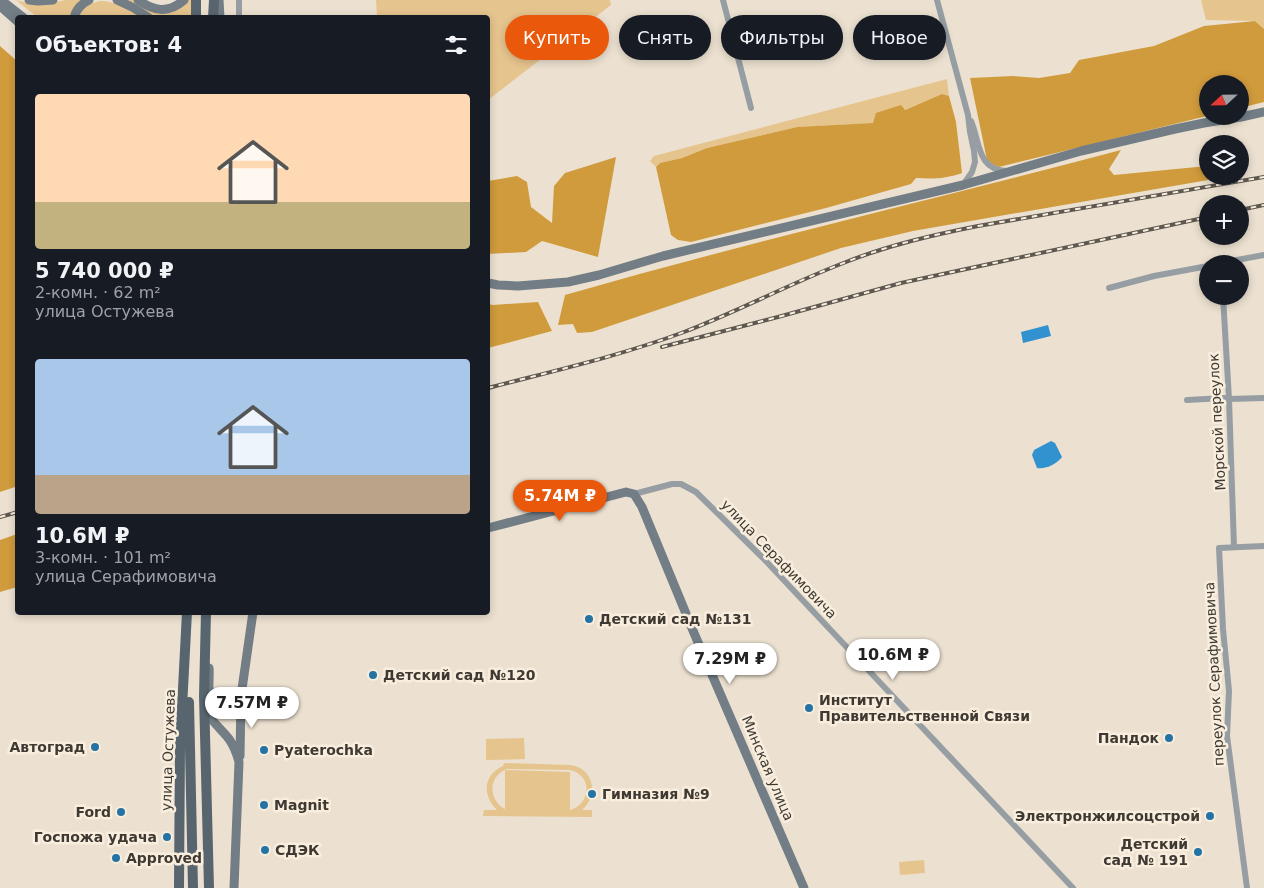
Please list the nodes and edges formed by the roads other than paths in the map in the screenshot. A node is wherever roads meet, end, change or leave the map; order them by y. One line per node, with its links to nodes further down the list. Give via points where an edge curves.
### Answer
1 (0, 0): 15 (street)
2 (29, 0): 3 (street)
3 (54, 0)
4 (89, 0): 16 (street, via 78,8)
5 (118, 0): 17 (street)
6 (138, 0): 7 (street, via 161,10)
7 (184, 0)
8 (196, 0): 18 (main road)
9 (214, 0): 19 (main road)
10 (219, 0): 20 (street)
11 (239, 0): 21 (street)
12 (723, 0): 23 (street)
13 (937, 0): 25 (street)
14 (0, 6): 22 (street)
15 (20, 15)
16 (75, 15)
17 (144, 15)
18 (196, 15)
19 (213, 15)
20 (220, 15)
21 (238, 15)
22 (15, 19)
23 (751, 108)
24 (1264, 112): 26 (street, via 1160,132)
25 (968, 114): 26 (street, via 984,159 996,169); 27 (street, via 975,162 972,172)
26 (1011, 171): 27 (street)
27 (962, 184): 31 (street, via 568,282 518,286)
28 (1264, 255): 29 (street)
29 (1249, 258)
30 (1199, 268): 32 (street)
31 (490, 284)
32 (1109, 288)
33 (1224, 305): 35 (street, Морской переулок)
34 (1264, 398): 35 (street)
35 (1229, 399): 36 (street); 40 (street, Морской переулок)
36 (1187, 400)
37 (634, 494): 38 (street, via 626,492); 53 (street, Минская улица); 54 (street, улица Серафимовича, via 672,484 681,484 696,492 770,565)
38 (490, 527)
39 (1264, 546): 40 (street)
40 (1234, 547): 55 (street, переулок Серафимовича, via 1219,548 1229,691 1227,736)
41 (187, 615): 44 (main road, улица Остужева)
42 (206, 615): 45 (main road)
43 (253, 615): 47 (street)
44 (187, 626): 49 (main road, улица Остужева, via 180,746); 50 (main road)
45 (206, 626): 46 (main road); 47 (street, via 210,698 220,708 228,709)
46 (204, 696): 48 (street, via 208,715 235,748); 51 (main road)
47 (241, 696): 48 (street)
48 (239, 762): 52 (street)
49 (179, 888)
50 (193, 888)
51 (209, 888)
52 (234, 888)
53 (804, 888)
54 (1074, 888)
55 (1247, 888)

